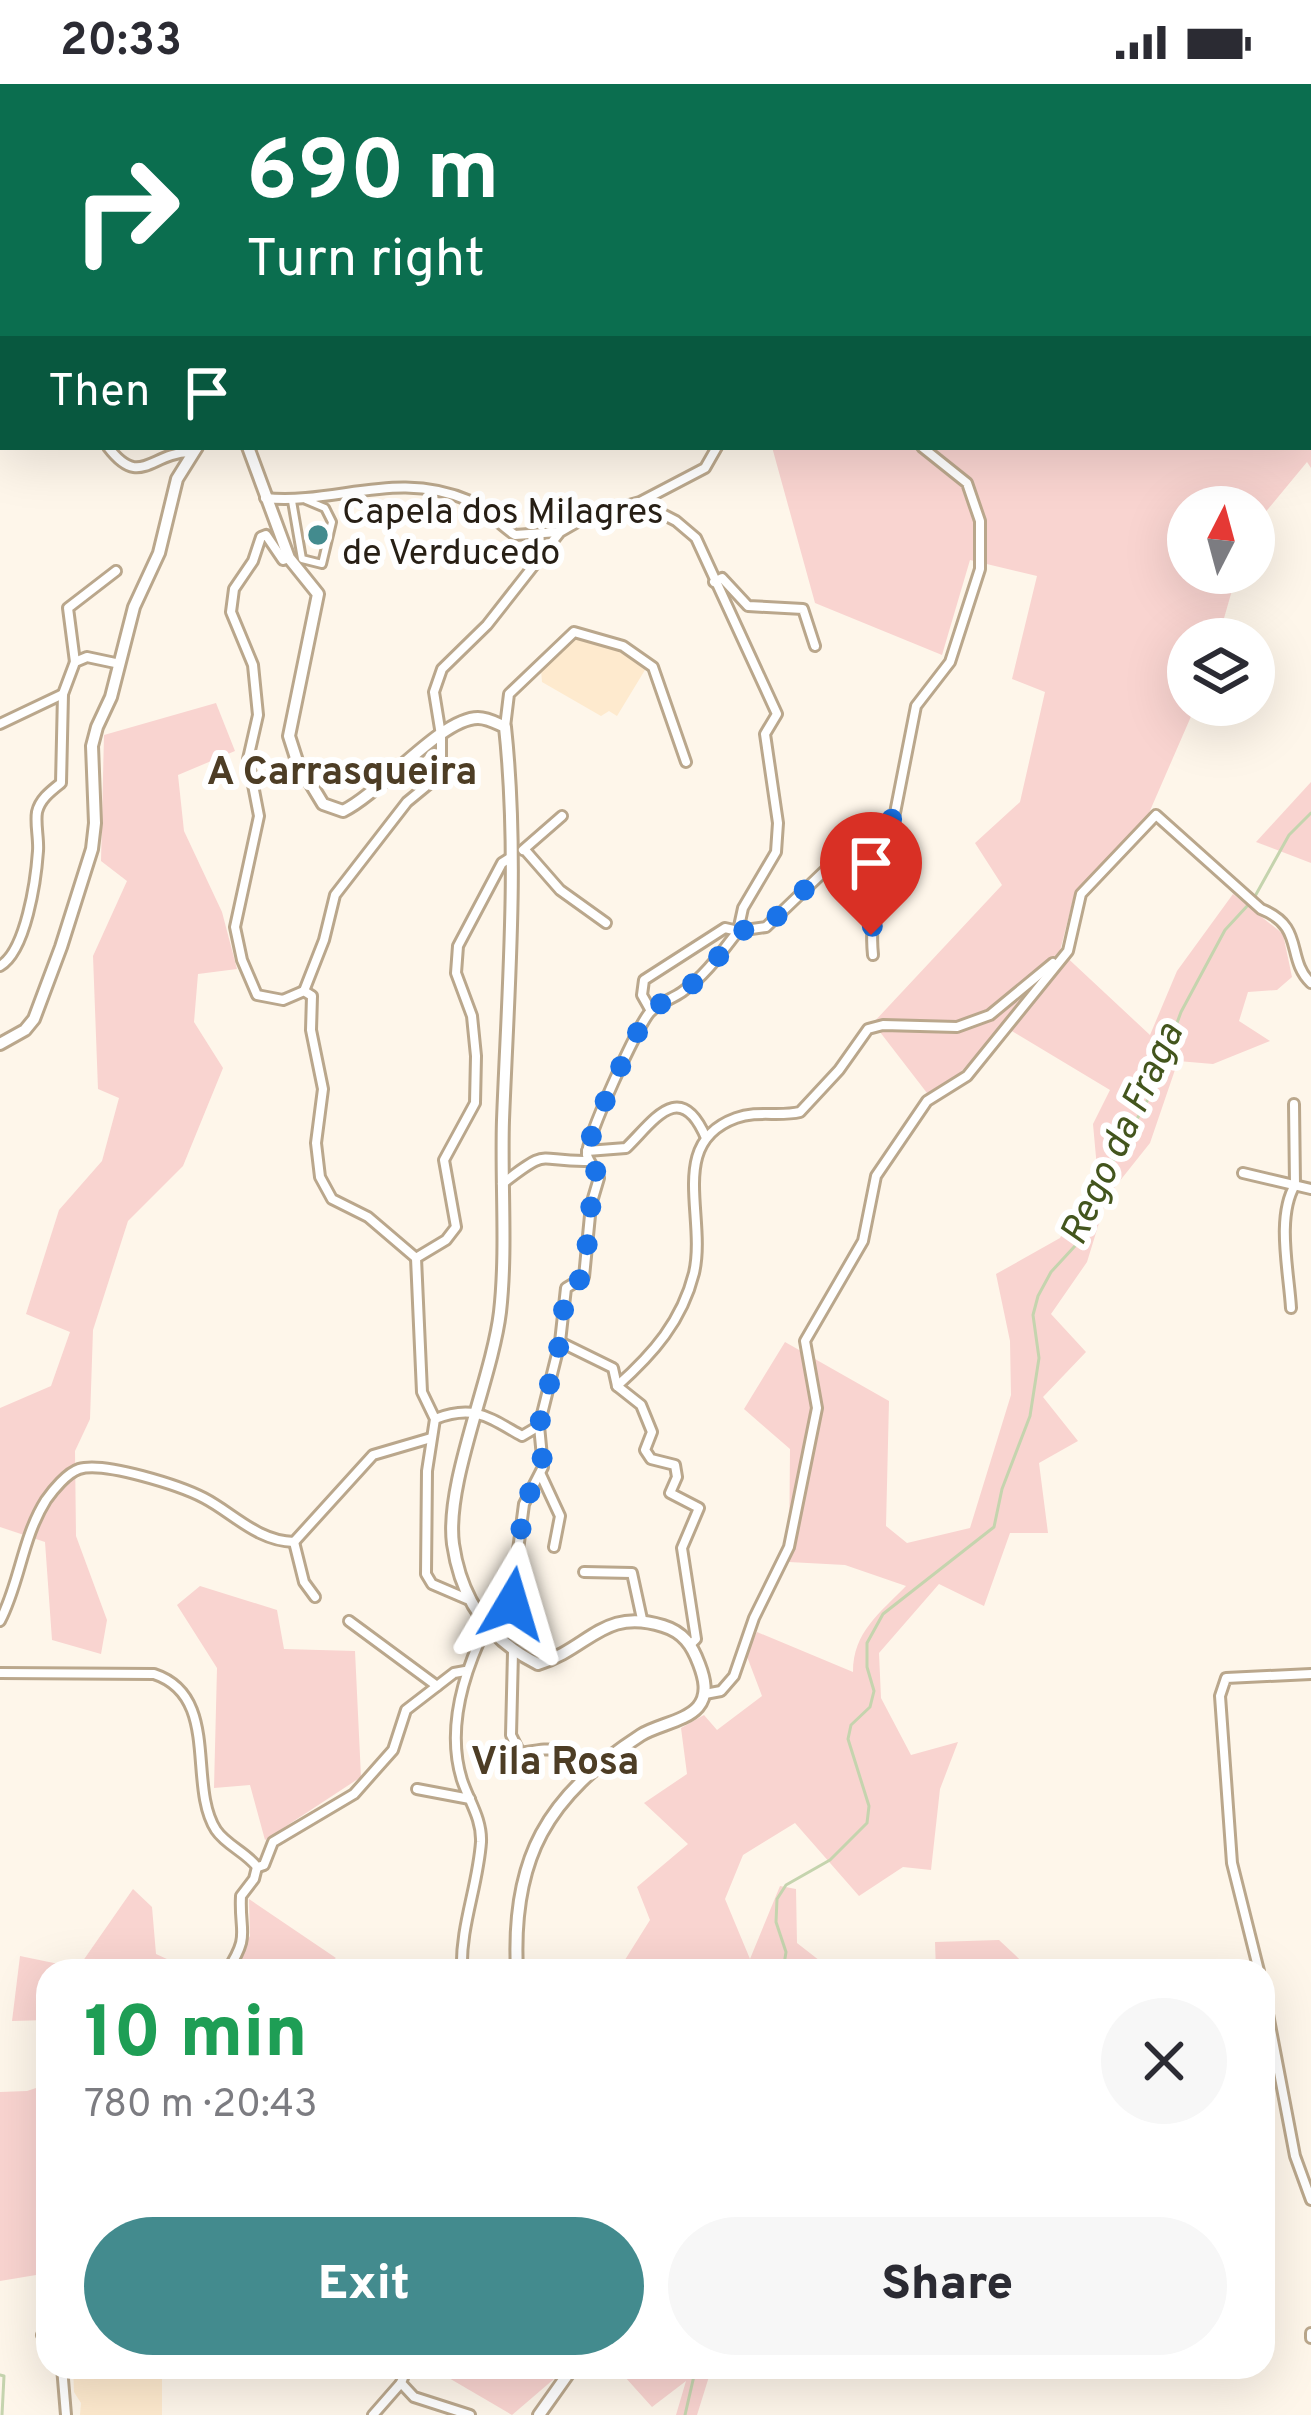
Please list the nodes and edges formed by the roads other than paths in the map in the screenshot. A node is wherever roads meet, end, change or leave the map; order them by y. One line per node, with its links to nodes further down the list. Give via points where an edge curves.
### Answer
1 (110, 450): 2 (street, via 134,470)
2 (194, 450): 15 (street, via 177,479)
3 (249, 450): 6 (street)
4 (715, 450): 8 (street, via 705,468)
5 (926, 450): 22 (street, via 967,483 980,521 980,569 950,662 916,706)
6 (265, 499): 7 (street); 10 (street)
7 (297, 500): 7 (street, via 302,559 322,564 332,522 325,508); 9 (street, via 402,484 474,503 515,535)
8 (640, 502): 9 (street); 12 (street, via 696,538)
9 (560, 532): 19 (street, via 488,625 442,669 434,692)
10 (289, 558): 19 (street, via 318,594 289,736 323,804 343,811 367,800); 31 (street, via 261,537 231,612 253,665 258,715 248,759 259,816 235,927 257,995 283,1000)
11 (116, 571): 14 (street, via 68,608)
12 (715, 582): 13 (street, via 722,578 748,606 803,609); 26 (street, via 776,714 765,734 776,852 742,908)
13 (815, 646)
14 (75, 662): 15 (street); 16 (street)
15 (120, 664): 33 (street, via 92,746 92,849 34,1019)
16 (63, 694): 17 (street); 29 (street, via 61,783 37,811 25,924 14,956)
17 (0, 724)
18 (505, 727): 19 (street, via 462,719); 20 (street, via 508,694 574,632 623,646 652,667); 24 (street)
19 (441, 735): 31 (street, via 442,774 407,802 335,895)
20 (686, 762)
21 (562, 817): 23 (street)
22 (894, 818): 26 (street, via 860,836 766,927); 28 (street)
23 (525, 850): 24 (street); 25 (street, via 560,890)
24 (510, 853): 38 (street); 41 (street, via 458,946 456,973 476,1056 475,1103 444,1160 457,1227)
25 (606, 923)
26 (738, 931): 32 (street, via 685,990); 32 (street, via 725,928 644,980)
27 (1068, 951): 30 (street, via 1081,894 1156,815 1261,909 1280,916); 35 (street, via 990,1015 957,1027 868,1029 800,1112 735,1118); 65 (street, via 967,1076 927,1101 876,1176 862,1240 805,1341 817,1408 788,1546 734,1676 721,1691)
28 (873, 955)
29 (0, 966)
30 (1311, 983)
31 (304, 991): 41 (street, via 312,996 323,1089 320,1177 332,1199)
32 (651, 1011): 36 (street, via 593,1126)
33 (0, 1044)
34 (1294, 1104): 39 (street)
35 (706, 1138): 36 (street, via 690,1113 662,1110 626,1148); 44 (street, via 693,1160 698,1234 687,1297 659,1346)
36 (588, 1156): 38 (street, via 536,1158); 43 (street, via 599,1178 584,1277 566,1288)
37 (1244, 1172): 39 (street)
38 (501, 1185): 45 (street, via 500,1310)
39 (1295, 1185): 40 (street); 42 (street, via 1286,1217)
40 (1311, 1189)
41 (416, 1258): 46 (street, via 422,1392)
42 (1291, 1308)
43 (560, 1342): 44 (street, via 613,1368); 47 (street)
44 (617, 1386): 59 (street, via 641,1405 651,1460 675,1465 670,1493 699,1508 682,1548)
45 (478, 1412): 46 (street); 47 (street, via 522,1436); 54 (street, via 452,1539)
46 (435, 1419): 48 (street)
47 (539, 1426): 49 (street)
48 (431, 1438): 50 (street, via 373,1455); 54 (street, via 426,1574)
49 (540, 1474): 51 (street, via 560,1516); 58 (street, via 524,1504 512,1604)
50 (294, 1541): 53 (street); 56 (street, via 142,1476 74,1470 32,1525)
51 (554, 1547)
52 (584, 1572): 55 (street, via 632,1573)
53 (315, 1597)
54 (467, 1599): 58 (street)
55 (642, 1619): 59 (street); 60 (street, via 603,1627 538,1664)
56 (0, 1621)
57 (349, 1621): 64 (street)
58 (492, 1631): 60 (street); 61 (street)
59 (691, 1644): 65 (street)
60 (513, 1652): 66 (street, via 511,1736 520,1753 555,1747)
61 (465, 1671): 64 (street); 68 (street, via 459,1744)
62 (0, 1673): 69 (street, via 135,1672 176,1684 193,1711 214,1828)
63 (1311, 1674): 73 (street, via 1226,1678 1220,1696 1232,1863)
64 (437, 1686): 69 (street, via 406,1710 393,1750 354,1794 273,1842)
65 (704, 1694): 66 (street, via 697,1709)
66 (584, 1775): 72 (street, via 552,1813 530,1859 514,1918)
67 (417, 1789): 68 (street)
68 (471, 1799): 71 (street, via 481,1845)
69 (257, 1867): 70 (street, via 241,1896 245,1930)
70 (235, 1959)
71 (463, 1959)
72 (517, 1959)
73 (1256, 1959)
74 (1275, 2051): 75 (street)
75 (1311, 2200)
76 (63, 2379): 80 (street)
77 (402, 2379): 79 (street)
78 (564, 2379): 83 (street)
79 (401, 2383): 81 (street); 82 (street, via 414,2397)
80 (66, 2415)
81 (373, 2415)
82 (470, 2415)
83 (539, 2415)

